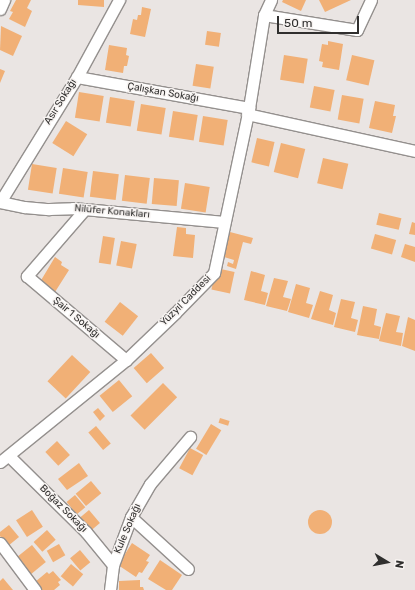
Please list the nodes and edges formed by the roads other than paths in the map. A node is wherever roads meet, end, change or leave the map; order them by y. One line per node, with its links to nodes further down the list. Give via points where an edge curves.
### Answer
1 (4, 0): 5 (street)
2 (119, 0): 7 (street, Asır Sokağı)
3 (271, 0): 6 (street, Yüzyıl Caddesi)
4 (371, 0): 6 (street, via 357,30)
5 (0, 9)
6 (264, 15): 8 (street, Yüzyıl Caddesi)
7 (77, 77): 8 (street, Çalışkan Sokağı); 10 (street, Asır Sokağı)
8 (248, 111): 9 (street, Çalışkan Sokağı); 12 (street, Yüzyıl Caddesi)
9 (415, 151)
10 (0, 202): 11 (street, Nilüfer Konakları, via 49,209)
11 (84, 209): 12 (street, Nilüfer Konakları); 13 (street, Şair 1 Sokağı, via 27,276)
12 (224, 222): 13 (street, Yüzyıl Caddesi, via 214,273)
13 (126, 360): 15 (street, Yüzyıl Caddesi)
14 (190, 437): 17 (street, Kule Sokağı, via 150,484)
15 (9, 456): 16 (street, Yüzyıl Caddesi); 19 (street, Boğaz Sokağı, via 86,532)
16 (0, 462)
17 (131, 517): 19 (street, Kule Sokağı); 20 (street)
18 (0, 543): 21 (street)
19 (113, 565): 22 (street, Kule Sokağı)
20 (188, 569)
21 (36, 590)
22 (110, 590)

